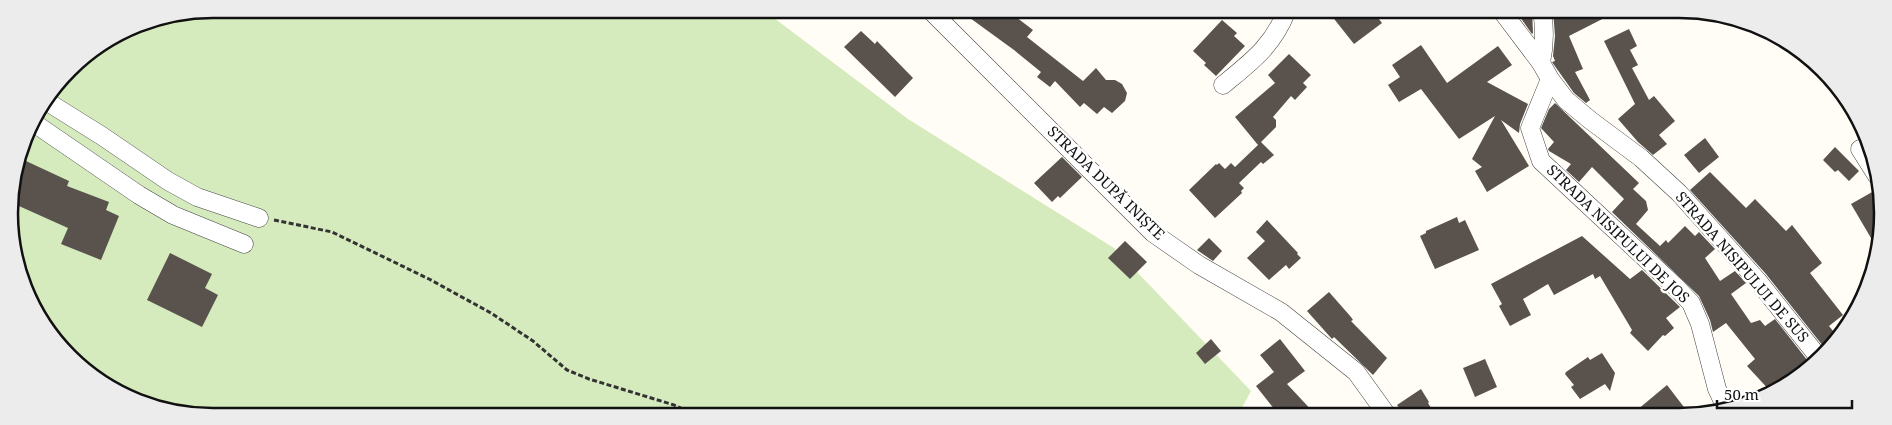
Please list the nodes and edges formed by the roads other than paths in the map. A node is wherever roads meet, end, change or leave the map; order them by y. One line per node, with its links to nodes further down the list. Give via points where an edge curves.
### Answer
1 (938, 18): 16 (street, STRADA DUPĂ INIȘTE, via 1152,232 1199,265 1281,312 1356,372)
2 (1284, 18): 7 (street, via 1258,57)
3 (1507, 18): 5 (street)
4 (1543, 18): 5 (street, via 1545,43)
5 (1541, 63): 6 (street)
6 (1550, 78): 14 (street, STRADA NISIPULUI DE SUS, via 1566,100 1641,158 1679,193 1758,281); 15 (street, STRADA NISIPULUI DE JOS, via 1530,128 1542,161 1691,303)
7 (1224, 85)
8 (50, 104): 12 (street, via 197,197)
9 (38, 126): 13 (street, via 139,195 173,214)
10 (1860, 149): 11 (street)
11 (1868, 161)
12 (259, 218)
13 (244, 244)
14 (1815, 352)
15 (1723, 403)
16 (1383, 408)

